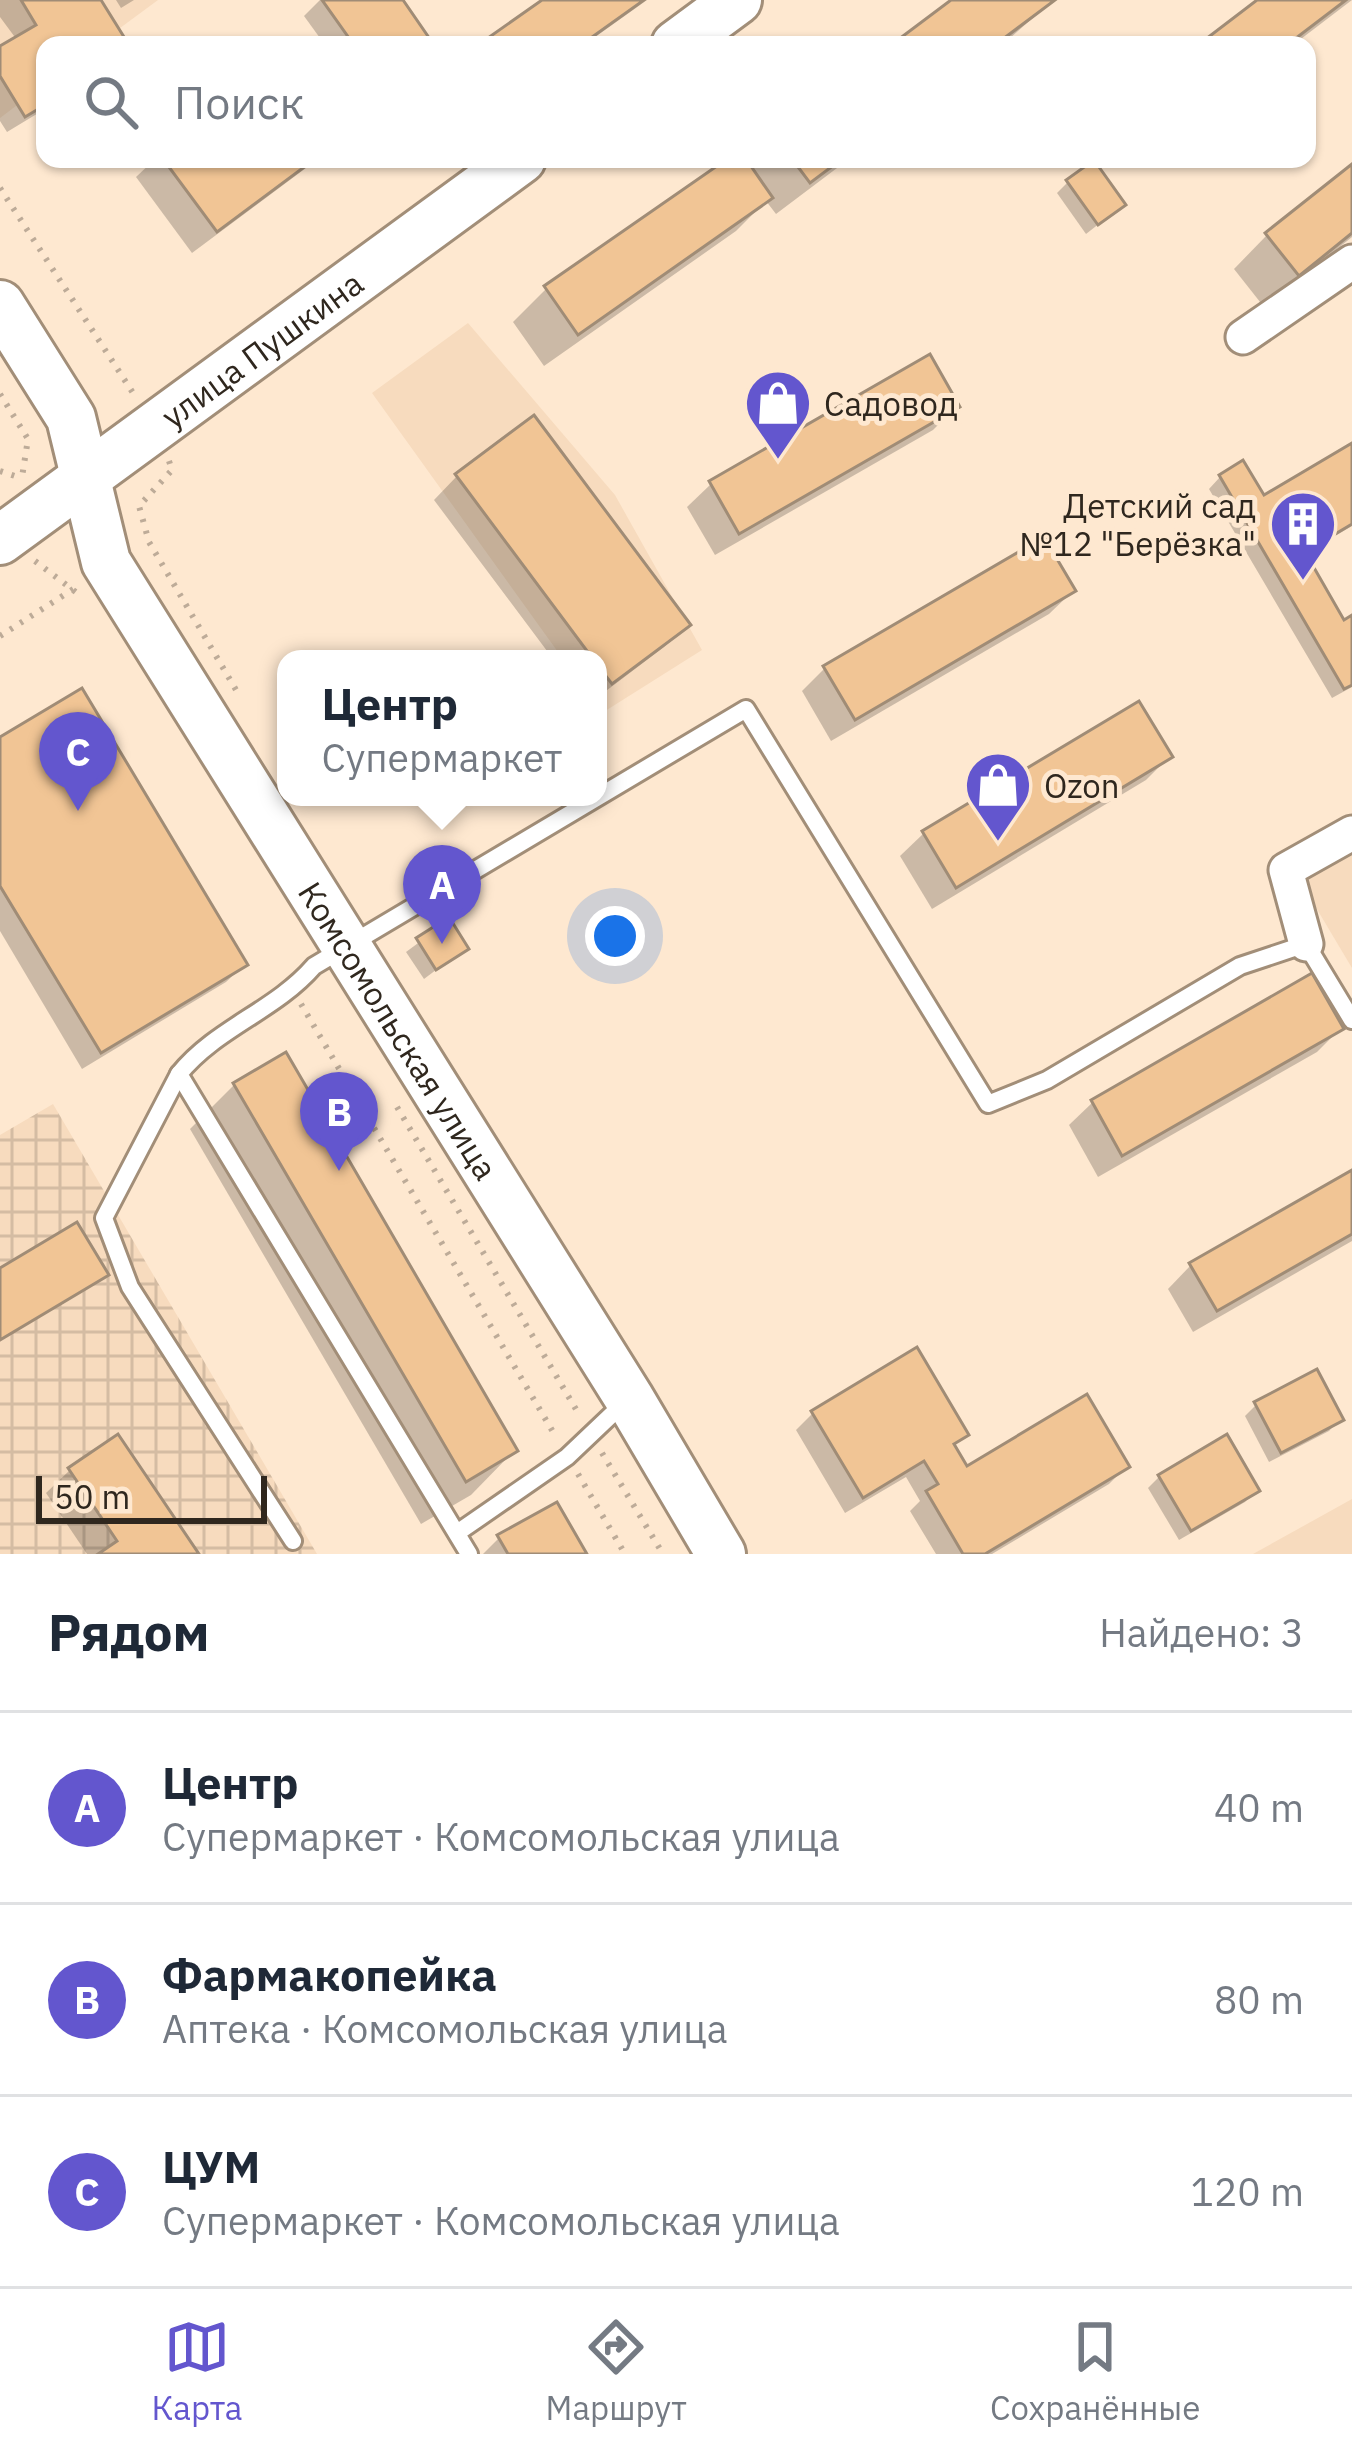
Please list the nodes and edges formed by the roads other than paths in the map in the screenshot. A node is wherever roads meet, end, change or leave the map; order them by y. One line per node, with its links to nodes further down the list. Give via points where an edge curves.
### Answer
1 (737, 0): 2 (main road)
2 (688, 36)
3 (509, 168): 7 (main road, улица Пушкина)
4 (1352, 262): 6 (street)
5 (0, 305): 7 (main road, Комсомольская улица, via 71,418)
6 (1243, 337)
7 (88, 478): 8 (main road, улица Пушкина); 13 (main road, Комсомольская улица, via 106,562)
8 (0, 539)
9 (607, 793): 12 (lane, via 746,710 988,1104 1047,1080 1240,966)
10 (585, 806): 13 (lane)
11 (1352, 833): 12 (street, via 1286,870)
12 (1306, 944): 14 (lane)
13 (346, 948): 15 (lane, via 200,1048); 16 (main road, Комсомольская улица)
14 (1352, 1020)
15 (179, 1074): 17 (lane); 18 (lane, via 104,1218 130,1287)
16 (628, 1398): 17 (lane, via 592,1437); 20 (main road, Комсомольская улица)
17 (457, 1533): 19 (lane)
18 (293, 1541)
19 (469, 1554)
20 (721, 1554)

